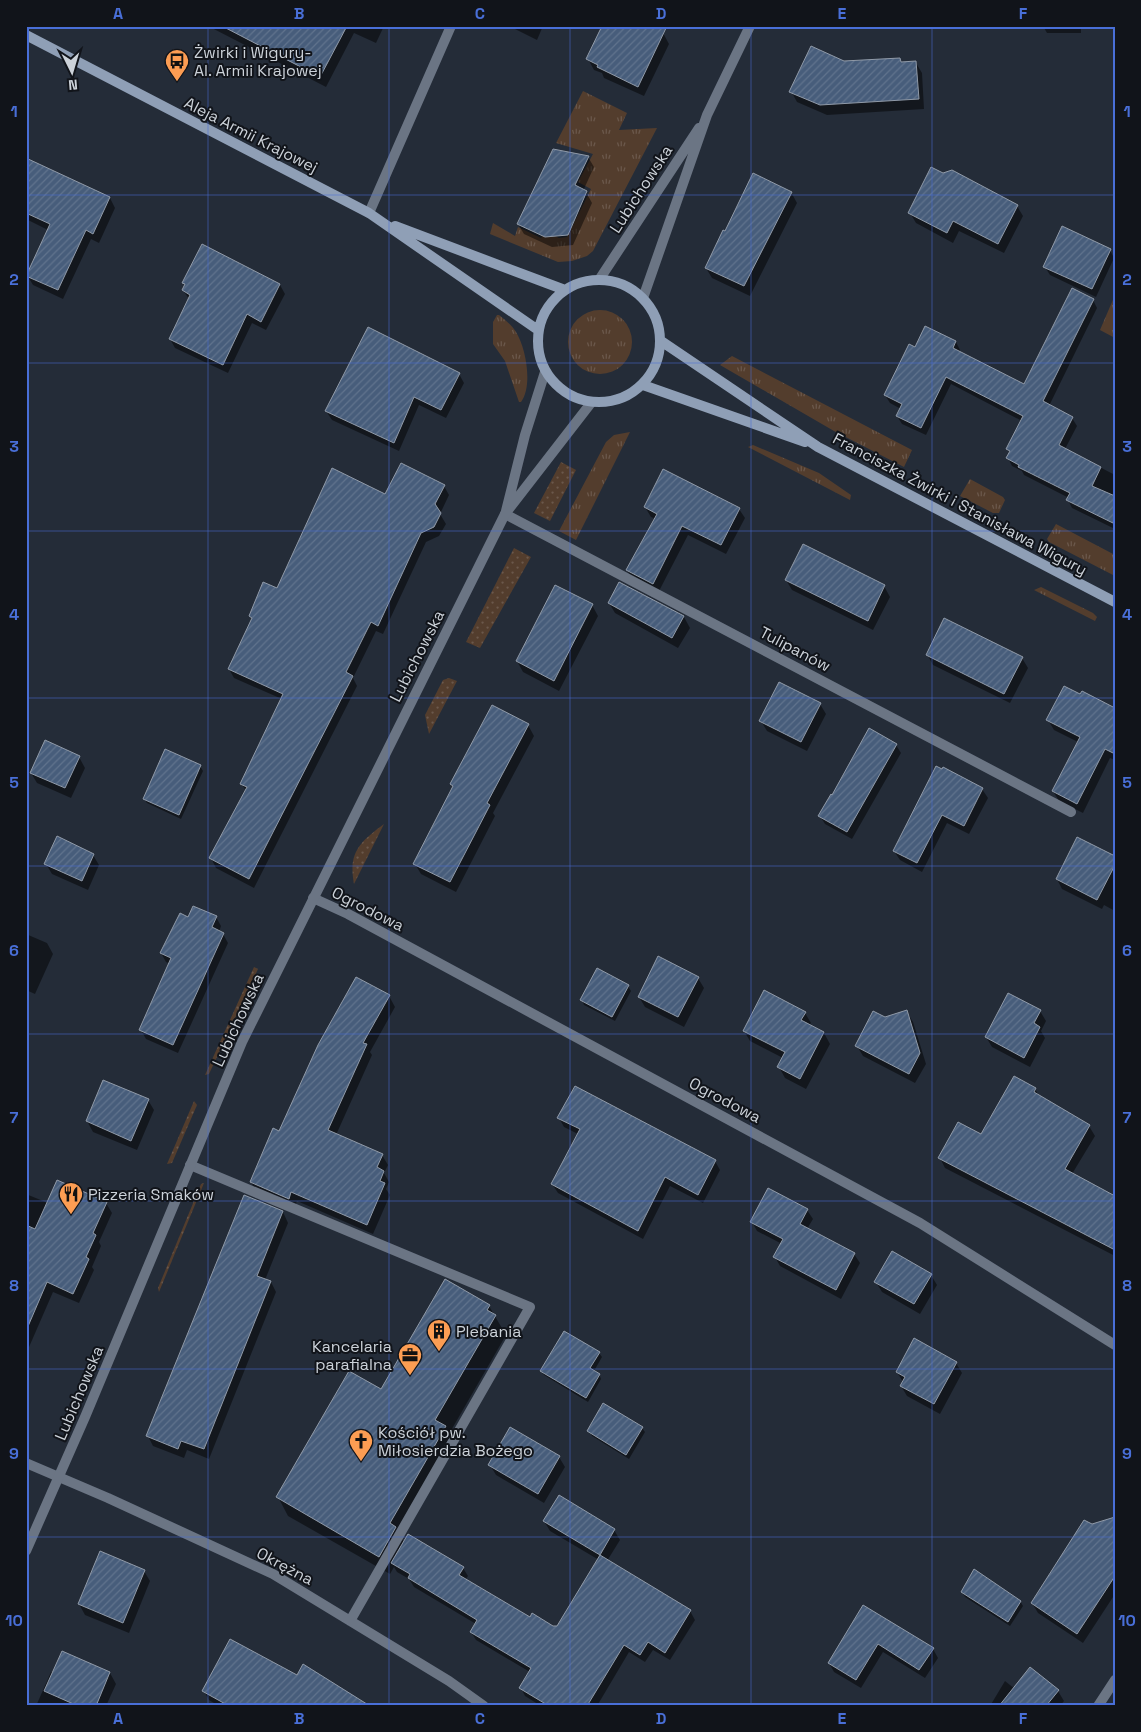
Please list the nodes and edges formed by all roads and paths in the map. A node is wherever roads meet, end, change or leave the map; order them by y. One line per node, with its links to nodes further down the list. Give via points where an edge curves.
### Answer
1 (451, 26): 5 (street)
2 (750, 26): 4 (street, Lubichowska)
3 (26, 35): 5 (main road, Aleja Armii Krajowej)
4 (707, 115): 7 (street, Lubichowska); 9 (street, Lubichowska)
5 (369, 213): 6 (main road, Aleja Armii Krajowej)
6 (382, 221): 8 (main road, Aleja Armii Krajowej); 10 (main road, Aleja Armii Krajowej)
7 (600, 280): 8 (main road, via 580,283); 9 (main road, via 623,285)
8 (565, 290): 10 (main road, via 546,309)
9 (643, 298): 11 (main road, via 655,316)
10 (538, 330): 12 (main road, via 538,354)
11 (661, 341): 13 (main road, via 654,370); 15 (main road, Franciszka Żwirki i Stanisława Wigury)
12 (545, 372): 14 (main road, via 564,393); 16 (street, Lubichowska)
13 (643, 385): 14 (main road, via 617,401); 15 (main road, Franciszka Żwirki i Stanisława Wigury)
14 (591, 403): 16 (street, Lubichowska)
15 (818, 447): 17 (main road, Franciszka Żwirki i Stanisława Wigury)
16 (505, 514): 18 (street, Tulipanów); 19 (street, Lubichowska)
17 (1115, 602)
18 (1071, 812)
19 (314, 898): 20 (street, Lubichowska, via 242,1042); 21 (street, Ogrodowa, via 920,1223)
20 (190, 1165): 23 (street, Lubichowska); 25 (street, via 530,1307)
21 (1115, 1345)
22 (26, 1463): 23 (street, Okrężna)
23 (59, 1476): 24 (street, Lubichowska); 25 (street, Okrężna, via 273,1574)
24 (26, 1551)
25 (350, 1621): 27 (street, Okrężna)
26 (1115, 1680): 28 (street)
27 (484, 1706)
28 (1098, 1706)

